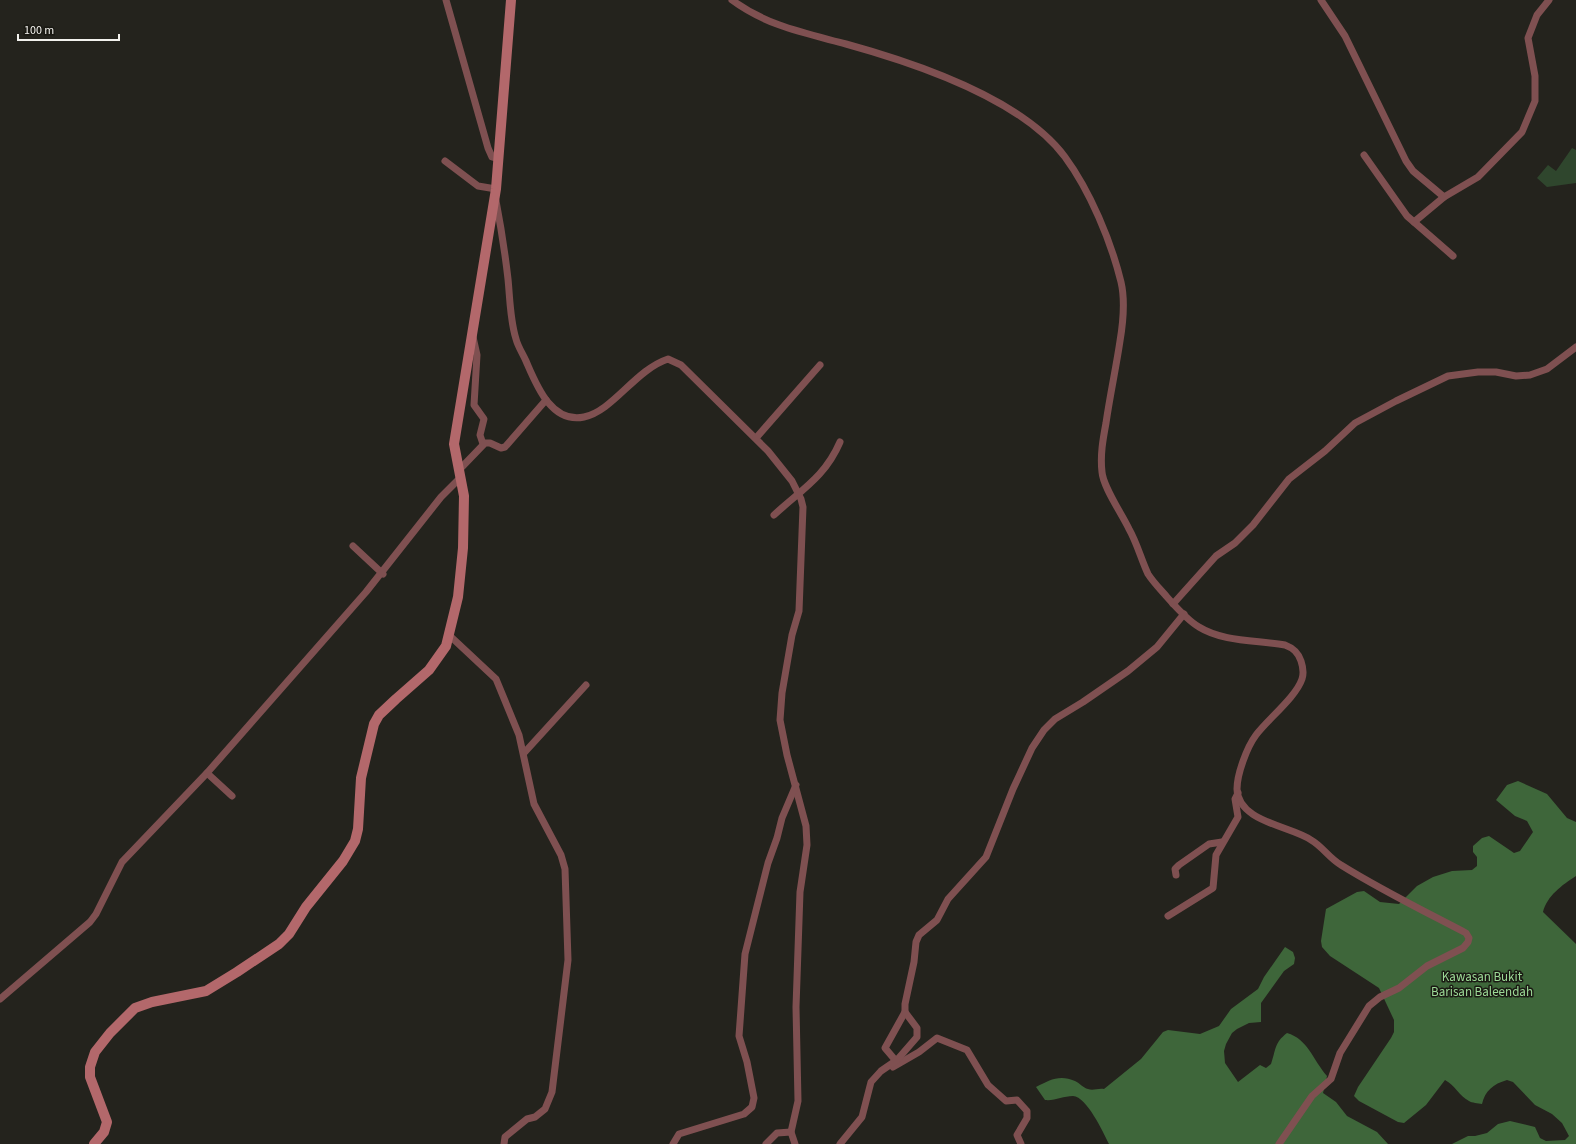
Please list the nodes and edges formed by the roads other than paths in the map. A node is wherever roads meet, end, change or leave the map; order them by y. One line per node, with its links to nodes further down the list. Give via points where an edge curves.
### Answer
1 (446, 0): 7 (street, via 488,148 492,157)
2 (511, 0): 7 (street)
3 (732, 0): 25 (street, via 761,19 781,27 914,64 945,77 1030,121 1065,157 1102,227 1121,284 1120,339 1102,450 1102,474 1132,533 1149,576)
4 (1321, 0): 10 (street, via 1345,36 1406,161 1413,171)
5 (1548, 0): 10 (street, via 1528,38 1535,76 1534,101 1522,132 1478,177)
6 (1364, 155): 11 (street, via 1407,216)
7 (499, 159): 9 (street)
8 (445, 161): 9 (street, via 478,186)
9 (495, 191): 13 (street); 16 (street, via 516,339 538,389)
10 (1444, 197): 11 (street)
11 (1414, 222): 12 (street)
12 (1453, 256)
13 (473, 335): 19 (street, via 477,355 474,405 484,419 480,435); 20 (street, via 454,444)
14 (1576, 347): 25 (street, via 1547,369 1530,375 1478,372 1448,376 1355,423 1290,479 1253,525 1216,556)
15 (820, 365): 17 (street)
16 (546, 400): 17 (street, via 564,415 573,418 591,415 639,375 668,359 681,365); 19 (street, via 503,448 487,442)
17 (756, 438): 21 (street, via 792,481)
18 (840, 442): 21 (street, via 833,458 821,474)
19 (483, 444): 20 (street)
20 (460, 473): 24 (street); 27 (street, via 464,496 463,548 458,597)
21 (798, 492): 22 (street); 31 (street, via 804,520 801,598 782,693 780,720)
22 (774, 515)
23 (353, 546): 24 (street)
24 (383, 574): 30 (street)
25 (1173, 604): 26 (street)
26 (1184, 614): 32 (street, via 1208,632 1294,648 1303,668 1302,679 1292,695 1255,736 1247,750); 38 (street, via 1157,648 1122,675 1055,719 1044,730 1032,748 986,858 948,899 937,920 919,935 905,1004)
27 (449, 636): 29 (street, via 496,679); 42 (street, via 438,660 385,710 374,724 369,735 361,778 355,841 343,862 306,907 289,934 279,944 206,991 152,1002 136,1008 94,1052 90,1077 107,1122 104,1132)
28 (586, 685): 29 (street)
29 (524, 753): 43 (street, via 534,804 561,855 564,869 568,960 552,1092 545,1109 513,1129 505,1137)
30 (207, 773): 33 (street); 37 (street, via 122,862 90,922)
31 (796, 785): 41 (street, via 806,821 807,845 800,892 797,982 798,1101); 44 (street, via 782,816 745,954 739,1036 750,1073 753,1104 750,1111 744,1114 679,1134)
32 (1238, 792): 34 (street, via 1235,798 1238,817); 49 (street, via 1247,810 1311,839 1341,865 1466,933 1469,938 1463,948 1427,966 1399,988 1380,997 1369,1006 1340,1053 1332,1079 1312,1096)
33 (232, 796)
34 (1222, 842): 35 (street, via 1209,844 1179,865 1175,869); 36 (street, via 1216,855 1213,888)
35 (1176, 875)
36 (1168, 916)
37 (0, 999)
38 (906, 1012): 39 (street, via 885,1048); 39 (street, via 917,1028 918,1035)
39 (896, 1061): 40 (street, via 881,1071)
40 (869, 1085): 47 (street, via 862,1117); 48 (street, via 939,1038 966,1049 991,1088 1005,1101 1017,1100 1027,1111 1027,1118 1017,1135)
41 (791, 1132): 45 (street, via 777,1133); 46 (street)
42 (94, 1144)
43 (504, 1144)
44 (674, 1144)
45 (766, 1144)
46 (795, 1144)
47 (840, 1144)
48 (1021, 1144)
49 (1279, 1144)

